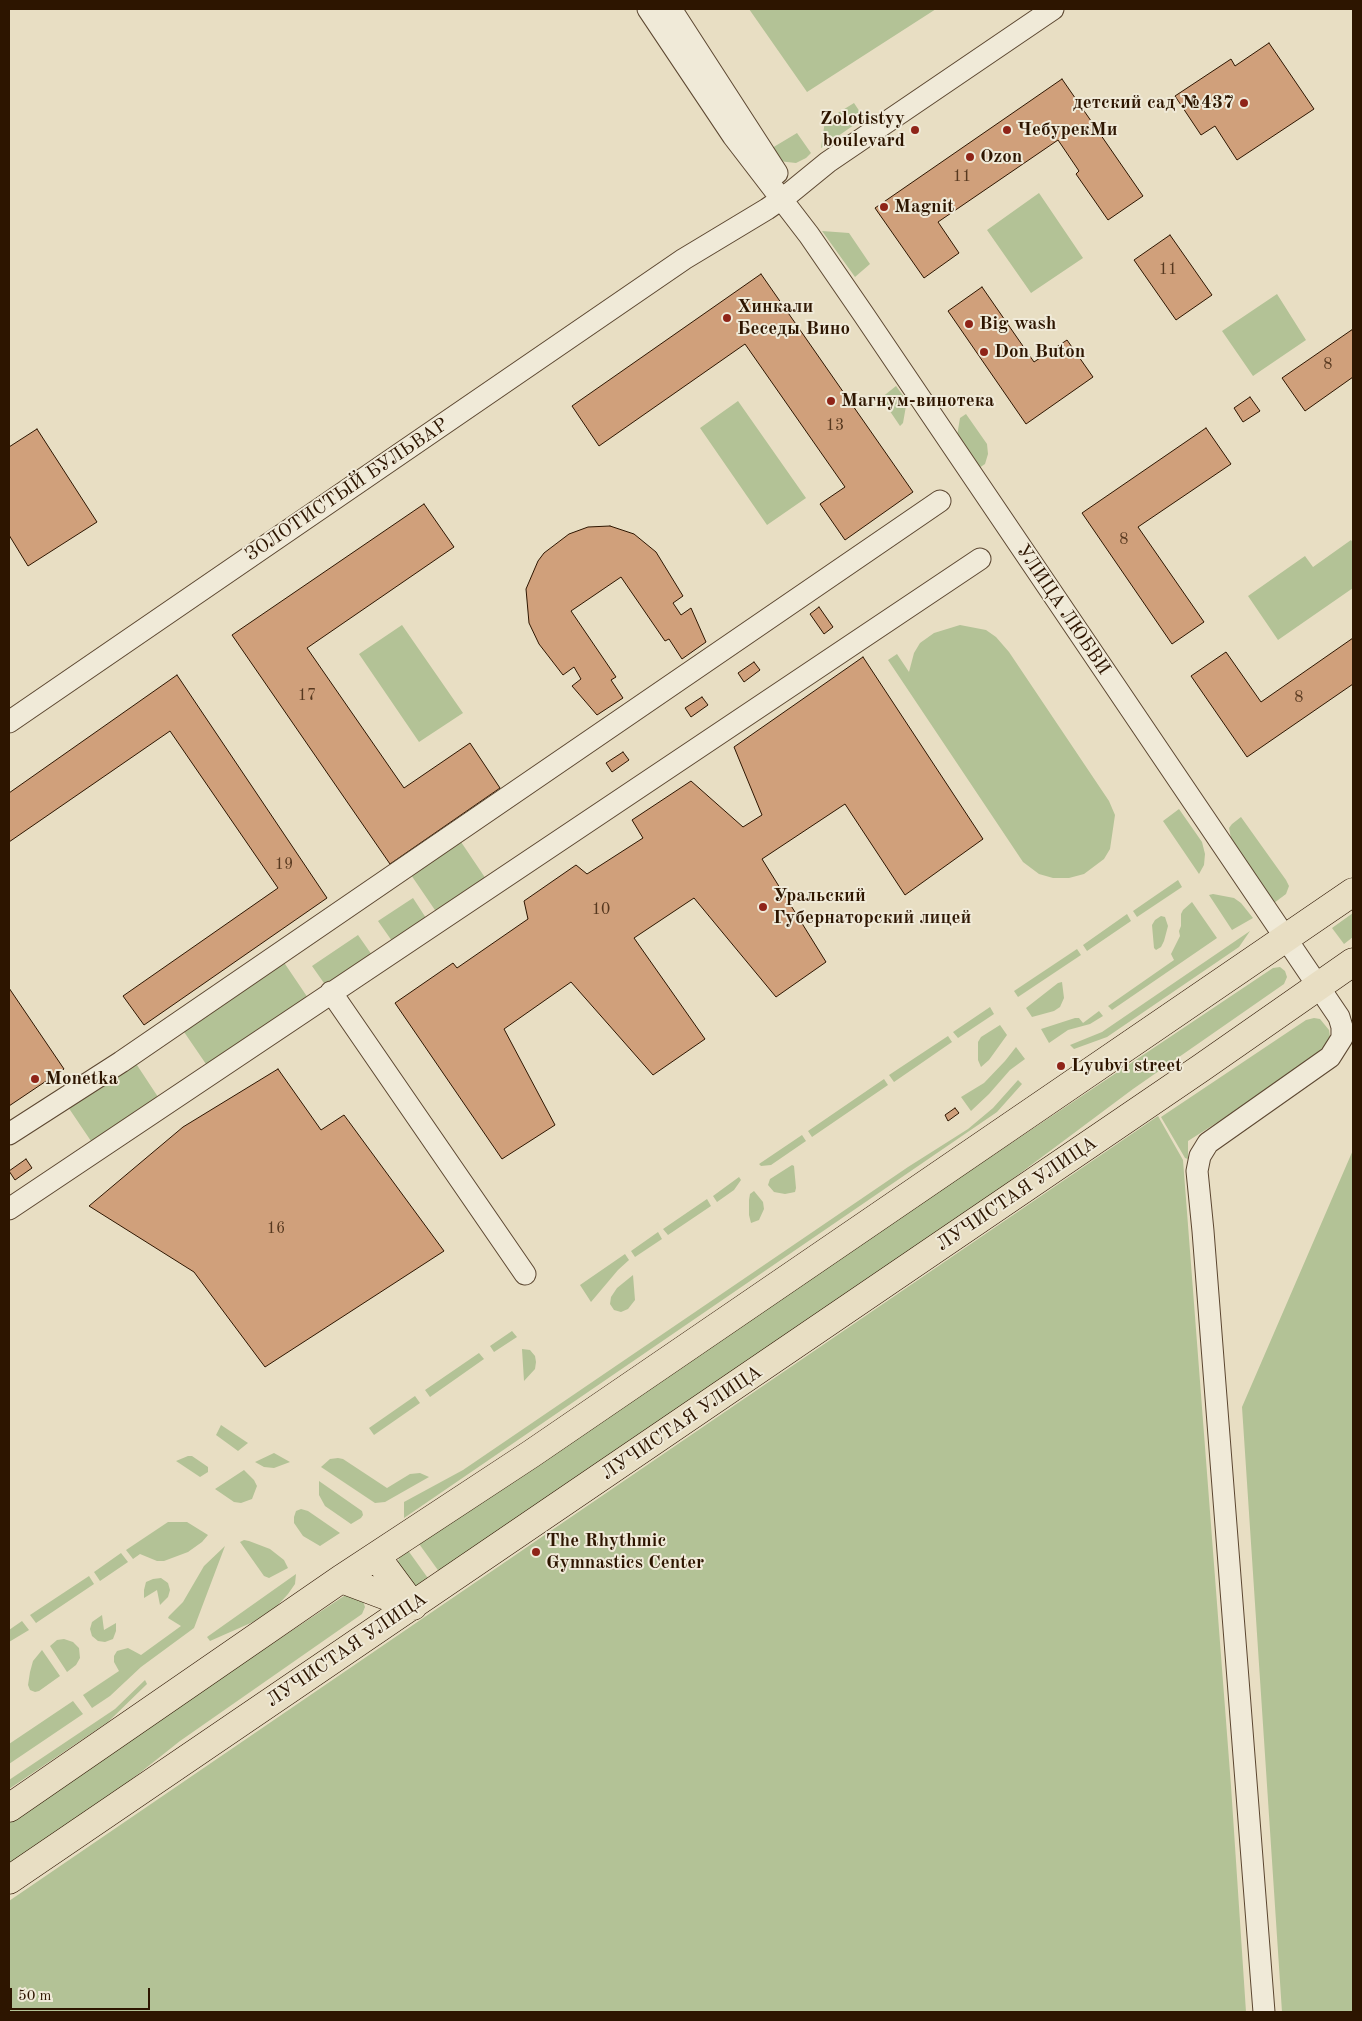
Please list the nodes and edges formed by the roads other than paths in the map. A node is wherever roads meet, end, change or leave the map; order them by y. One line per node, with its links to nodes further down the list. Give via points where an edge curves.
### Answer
1 (648, 9): 4 (street, via 733,136)
2 (671, 9): 4 (street)
3 (1053, 9): 4 (street, ЗОЛОТИСТЫЙ БУЛЬВАР)
4 (783, 192): 7 (street, ЗОЛОТИСТЫЙ БУЛЬВАР); 9 (street, УЛИЦА ЛЮБВИ)
5 (940, 501): 13 (street, via 121,1062)
6 (980, 559): 12 (street)
7 (9, 722)
8 (1353, 892): 9 (main road)
9 (1286, 939): 11 (street, УЛИЦА ЛЮБВИ); 16 (main road, via 539,1449)
10 (1353, 962): 11 (main road, ЛУЧИСТАЯ УЛИЦА)
11 (1318, 986): 18 (main road, ЛУЧИСТАЯ УЛИЦА); 21 (street, УЛИЦА ЛЮБВИ, via 1339,1017 1342,1033 1337,1048 1330,1057 1208,1143 1200,1156 1197,1171)
12 (331, 992): 14 (street); 15 (street)
13 (9, 1134)
14 (9, 1209)
15 (525, 1274)
16 (376, 1556): 17 (main road); 18 (main road)
17 (341, 1579): 18 (main road); 19 (main road)
18 (413, 1606): 20 (main road, ЛУЧИСТАЯ УЛИЦА)
19 (9, 1808)
20 (9, 1880)
21 (1264, 2012)

